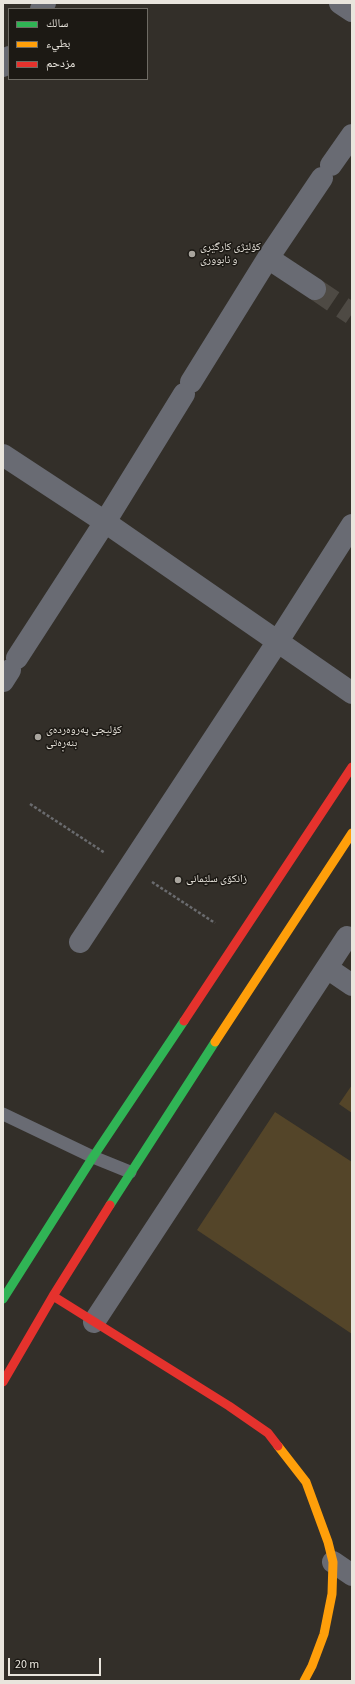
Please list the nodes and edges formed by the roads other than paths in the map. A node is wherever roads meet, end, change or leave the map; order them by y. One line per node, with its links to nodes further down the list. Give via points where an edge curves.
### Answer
1 (340, 3): 2 (street)
2 (352, 11)
3 (352, 135): 4 (street)
4 (268, 258): 5 (street); 7 (street)
5 (315, 289)
6 (3, 455): 7 (street)
7 (105, 522): 9 (street); 10 (street)
8 (352, 525): 9 (street)
9 (278, 641): 11 (street); 15 (street)
10 (10, 669)
11 (352, 692)
12 (352, 767): 19 (street)
13 (352, 833): 20 (street)
14 (352, 940): 16 (street, via 347,937)
15 (80, 942)
16 (326, 968): 17 (street); 23 (street)
17 (350, 980)
18 (3, 1114): 19 (lane)
19 (93, 1157): 20 (lane); 22 (street)
20 (130, 1172): 21 (street)
21 (53, 1296): 23 (street); 24 (street)
22 (3, 1299)
23 (94, 1322): 25 (street, via 268,1433 306,1482)
24 (3, 1382)
25 (333, 1562): 26 (street); 27 (street, via 332,1594 324,1634)
26 (352, 1575)
27 (304, 1681)

